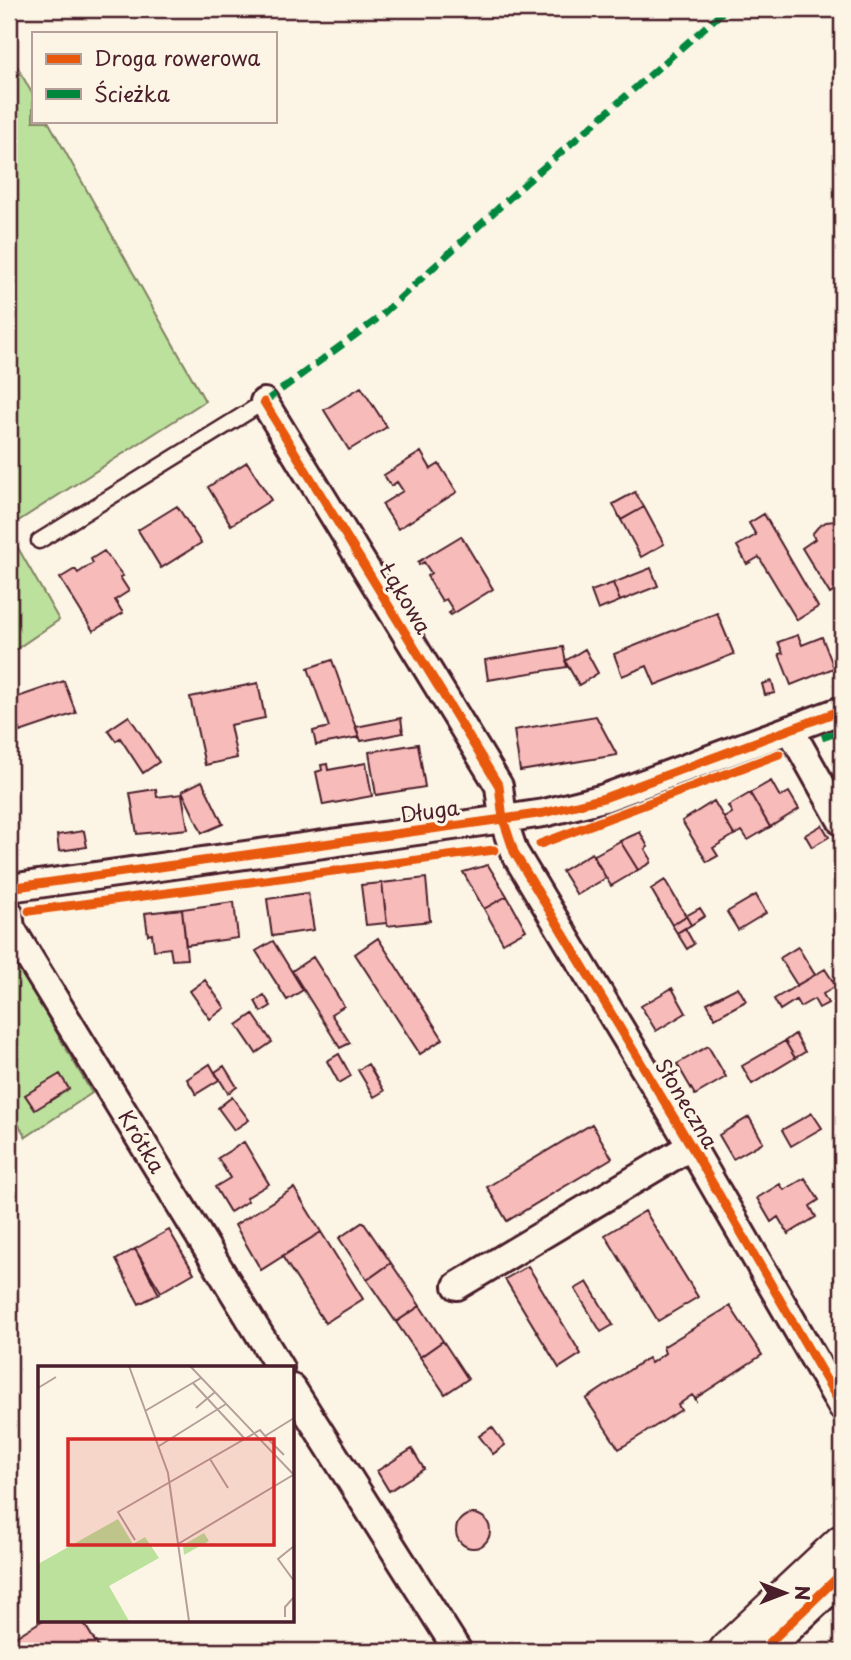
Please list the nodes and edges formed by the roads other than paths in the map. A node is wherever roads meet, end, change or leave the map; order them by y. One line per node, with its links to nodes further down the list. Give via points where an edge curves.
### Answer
1 (264, 402): 2 (lane); 5 (street, Łąkowa, via 499,786)
2 (38, 541)
3 (842, 710): 4 (street, Długa)
4 (790, 729): 5 (street, Długa, via 604,798); 6 (street)
5 (503, 819): 7 (street, Długa); 9 (street, Słoneczna, via 513,852)
6 (842, 822)
7 (9, 888)
8 (9, 913): 11 (street, Krótka, via 11,928)
9 (691, 1146): 10 (street, Słoneczna); 13 (street, Słoneczna)
10 (457, 1286)
11 (279, 1366)
12 (294, 1391): 16 (street)
13 (842, 1407)
14 (842, 1544): 17 (main road)
15 (842, 1619): 18 (street)
16 (458, 1651)
17 (728, 1651)
18 (808, 1651)

